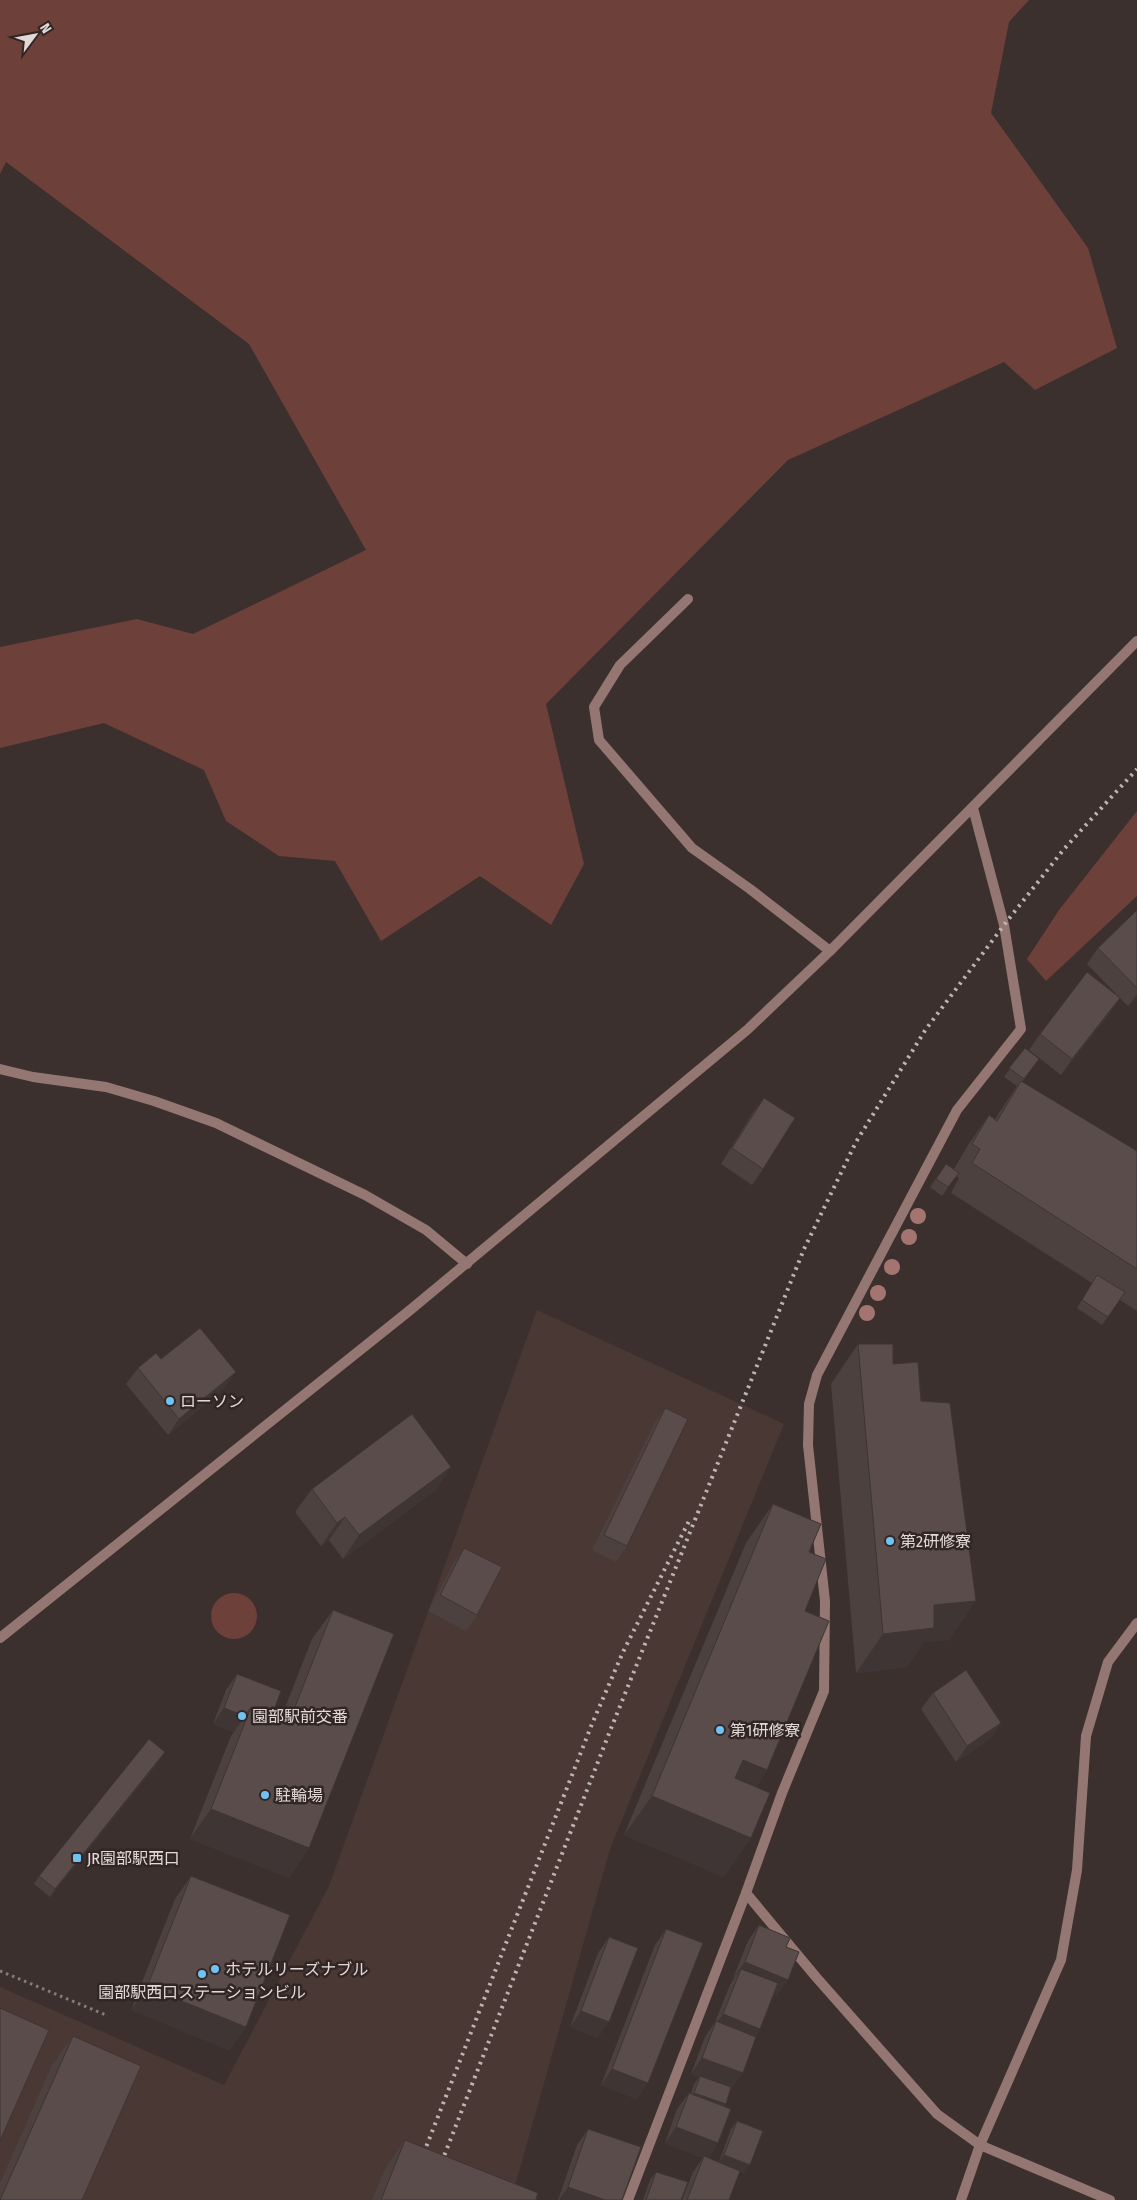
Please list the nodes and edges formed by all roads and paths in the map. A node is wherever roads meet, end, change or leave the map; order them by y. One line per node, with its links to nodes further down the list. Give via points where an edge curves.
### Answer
1 (688, 599): 4 (street, via 620,665 594,707 599,740 692,848)
2 (1137, 642): 3 (street)
3 (973, 808): 4 (street); 9 (street, via 1004,924 1021,1029 957,1110 817,1375 809,1404 808,1445 825,1601 824,1691)
4 (830, 951): 6 (street, via 747,1030)
5 (0, 1069): 6 (street, via 106,1088 216,1123 365,1195 426,1230)
6 (467, 1264): 8 (street)
7 (1137, 1623): 12 (street, via 1108,1662 1086,1736 1077,1870 1061,1960)
8 (0, 1638)
9 (746, 1893): 12 (street, via 938,2114); 13 (street)
10 (0, 1971): 11 (path)
11 (106, 2015)
12 (980, 2145): 14 (street); 15 (street)
13 (628, 2200)
14 (961, 2200)
15 (1110, 2200)

